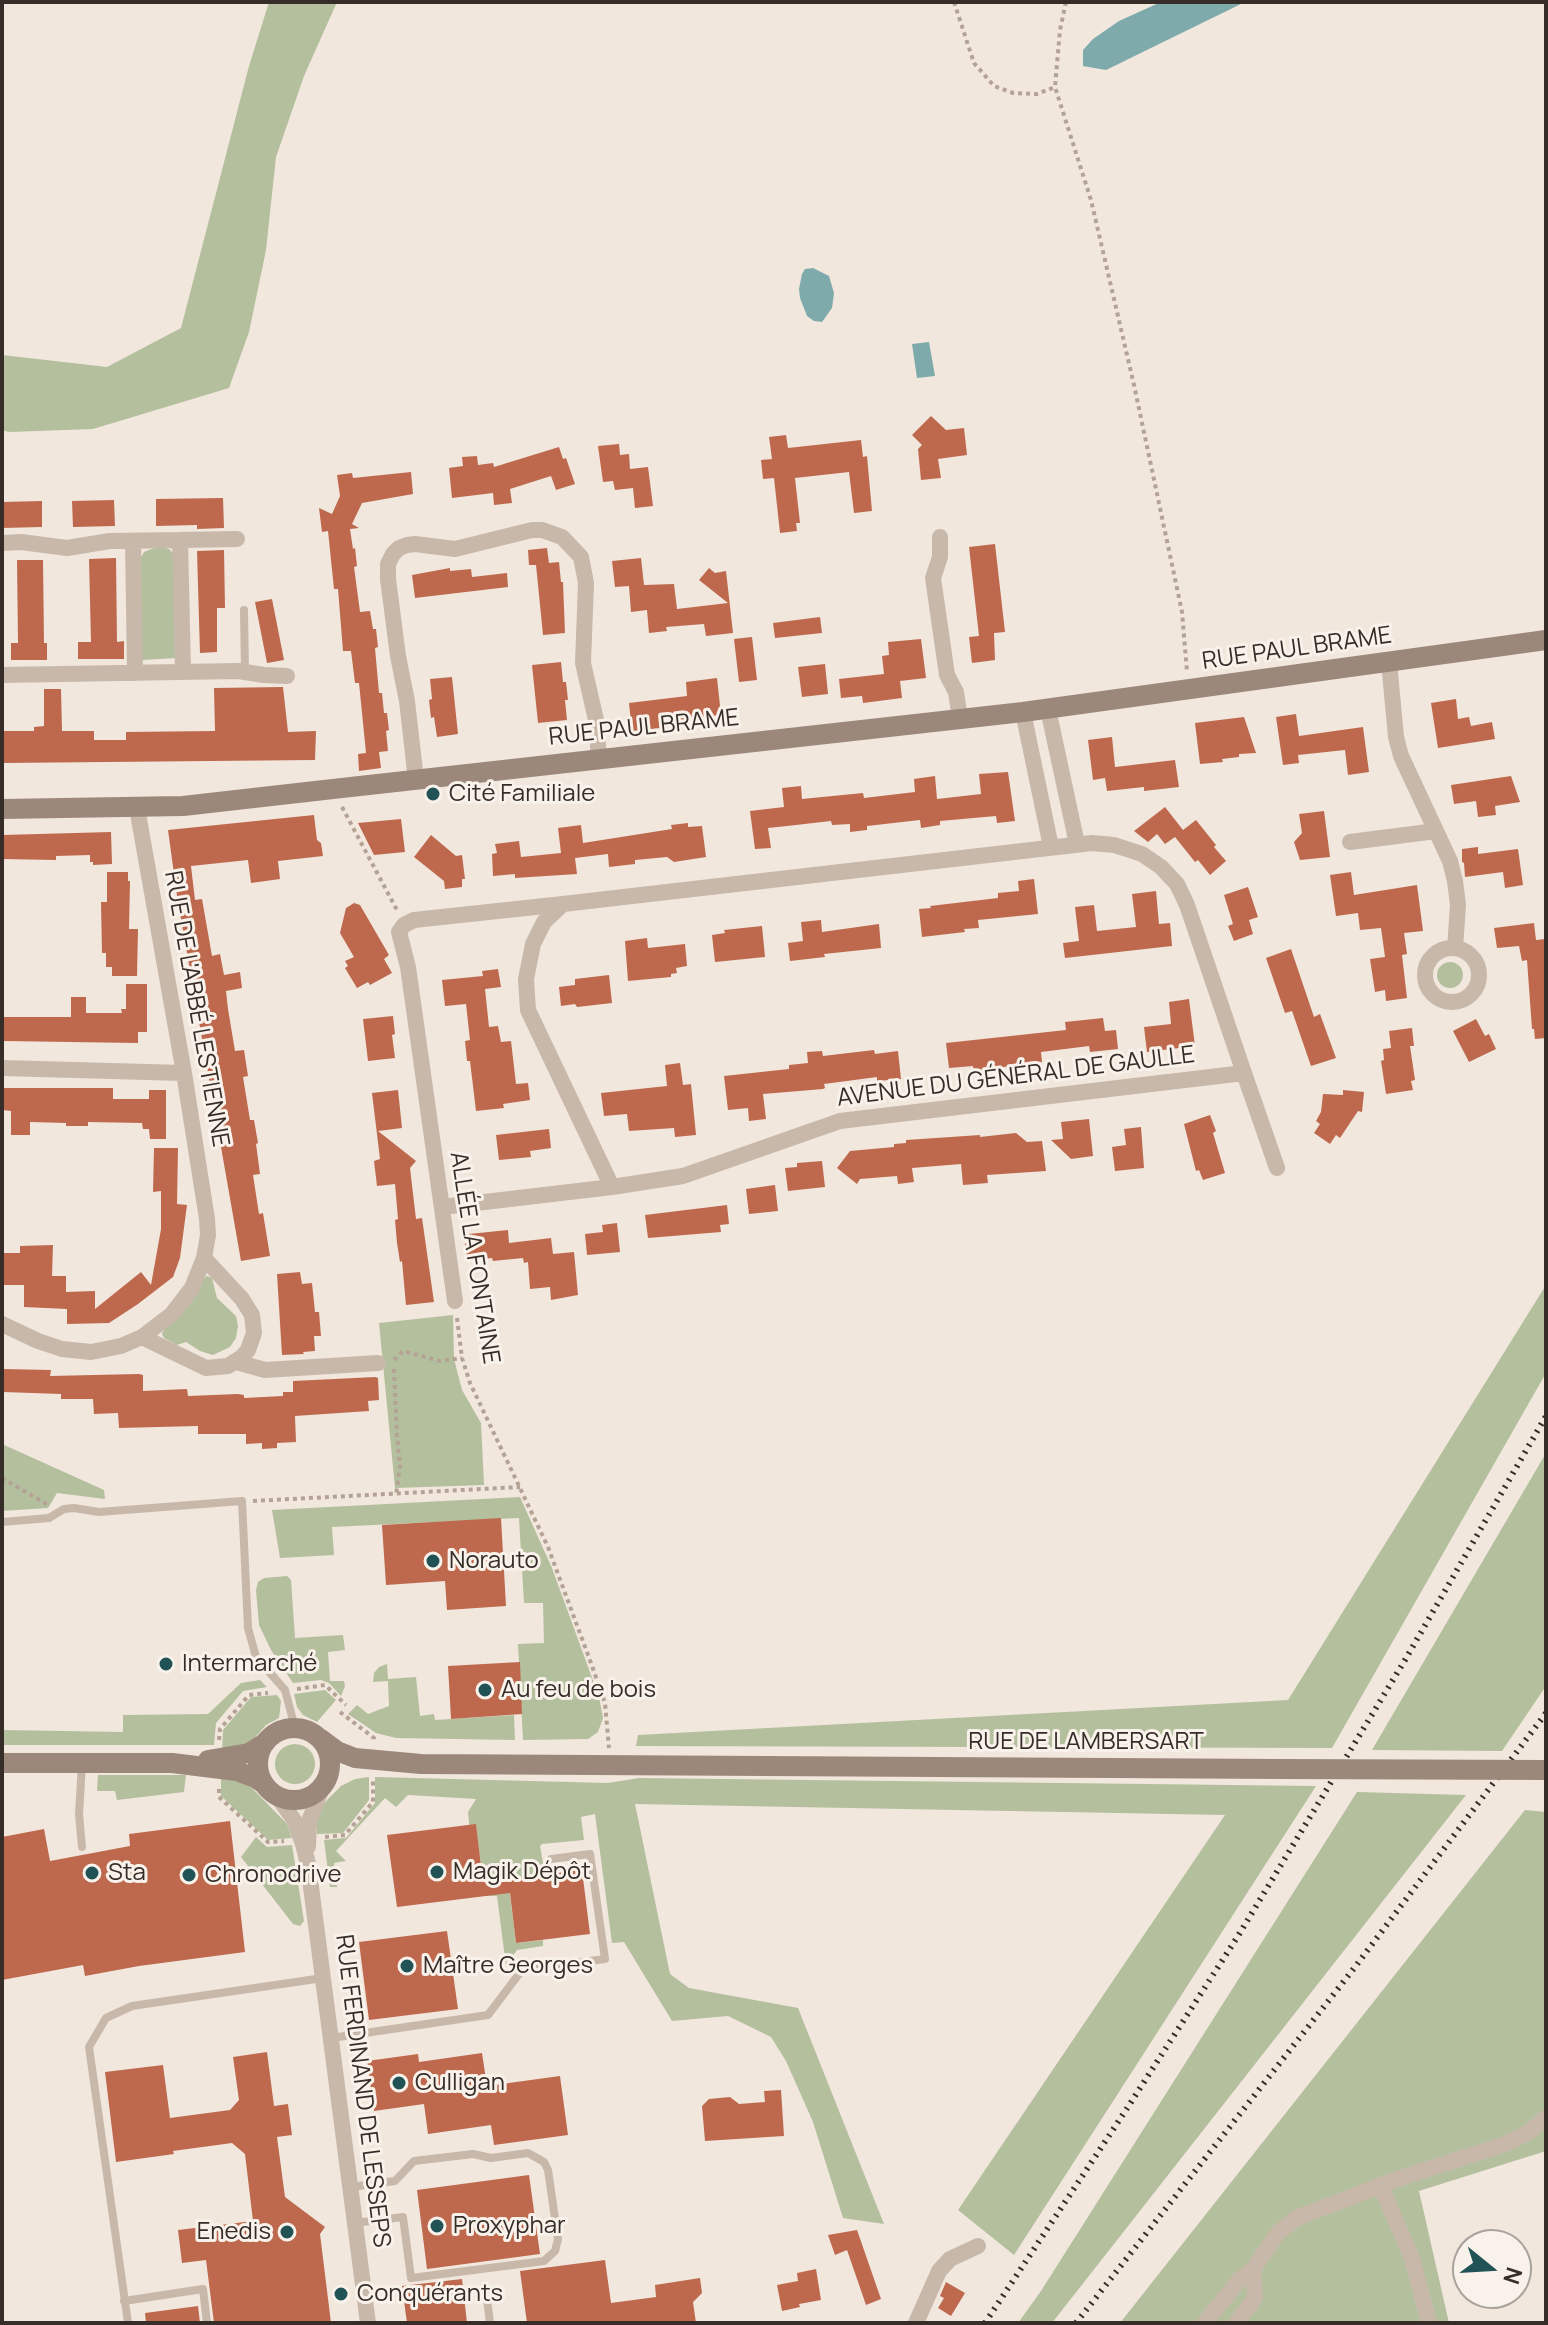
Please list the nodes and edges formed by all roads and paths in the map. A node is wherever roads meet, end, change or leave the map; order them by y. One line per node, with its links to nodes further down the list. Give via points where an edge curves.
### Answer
1 (954, 2): 3 (path, via 974,63 994,86 1037,94)
2 (1066, 2): 3 (path)
3 (1055, 87): 17 (path, via 1091,200 1134,385 1182,612)
4 (940, 537): 20 (street, via 933,578 947,675)
5 (237, 539): 6 (street)
6 (180, 540): 7 (street); 12 (street)
7 (133, 541): 8 (street, via 67,548); 14 (street)
8 (2, 543)
9 (244, 610): 13 (lane)
10 (1546, 640): 11 (main road, RUE PAUL BRAME)
11 (1389, 662): 17 (main road, RUE PAUL BRAME); 26 (street, via 1398,745)
12 (183, 672): 13 (street); 14 (street)
13 (245, 672): 16 (street)
14 (135, 673): 15 (street)
15 (2, 675)
16 (287, 676)
17 (1189, 690): 18 (main road, RUE PAUL BRAME)
18 (1048, 709): 19 (main road, RUE PAUL BRAME); 28 (street)
19 (1023, 712): 20 (main road, RUE PAUL BRAME); 29 (street)
20 (960, 719): 21 (main road, RUE PAUL BRAME)
21 (599, 759): 22 (main road, RUE PAUL BRAME); 22 (street, via 583,663 586,583 581,557 562,537 532,530 455,549 407,545 388,564)
22 (416, 780): 23 (main road, RUE PAUL BRAME)
23 (333, 789): 24 (main road, RUE PAUL BRAME); 31 (path)
24 (137, 808): 25 (main road, RUE PAUL BRAME); 34 (street, RUE DE L'ABBÉ LESTIENNE)
25 (2, 809)
26 (1436, 831): 27 (street); 32 (street, via 1455,881)
27 (1350, 842)
28 (1077, 844): 29 (street); 35 (street, via 1133,850 1177,884)
29 (1051, 847): 30 (street)
30 (563, 904): 31 (street); 37 (street, via 544,922 533,944 526,1000)
31 (404, 925): 38 (street, ALLÉE LA FONTAINE, via 399,939 408,967)
32 (1455, 948)
33 (2, 1068): 34 (street)
34 (184, 1073): 39 (street, RUE DE L'ABBÉ LESTIENNE, via 207,1219)
35 (1244, 1073): 36 (street); 37 (street, AVENUE DU GÉNÉRAL DE GAULLE, via 840,1121 683,1176)
36 (1277, 1168)
37 (612, 1187): 38 (street, AVENUE DU GÉNÉRAL DE GAULLE)
38 (442, 1207): 40 (street, ALLÉE LA FONTAINE)
39 (204, 1258): 42 (street, via 180,1306); 44 (street, via 252,1315 252,1342)
40 (455, 1301): 43 (path, ALLÉE LA FONTAINE)
41 (2, 1324): 42 (street, via 62,1349 91,1352)
42 (142, 1337): 44 (street, via 206,1368)
43 (462, 1358): 47 (path, ALLÉE LA FONTAINE); 48 (path, via 440,1361 403,1351 393,1362 400,1466)
44 (236, 1362): 45 (street, via 265,1370)
45 (378, 1363)
46 (2, 1478): 50 (path)
47 (521, 1487): 48 (path); 62 (path, ALLÉE LA FONTAINE, via 605,1703)
48 (396, 1495): 49 (path)
49 (242, 1501): 51 (lane, via 99,1512 74,1508 49,1518); 52 (lane, via 248,1628 256,1657)
50 (60, 1507)
51 (2, 1522)
52 (285, 1690): 53 (path, via 325,1685); 55 (lane); 60 (path, via 249,1695 220,1729)
53 (346, 1705)
54 (340, 1712): 61 (path, via 374,1738)
55 (295, 1728): 56 (main road); 57 (main road, via 278,1731)
56 (321, 1739): 61 (main road); 64 (main road, via 331,1766)
57 (265, 1743): 60 (main road); 65 (main road, via 259,1772)
58 (2, 1763): 59 (main road)
59 (82, 1763): 60 (main road); 67 (lane)
60 (218, 1764): 65 (main road); 66 (path, via 219,1797 268,1842)
61 (373, 1765): 62 (main road, RUE DE LAMBERSART); 64 (main road, RUE DE LAMBERSART); 66 (path, via 373,1802 345,1835)
62 (618, 1766): 63 (main road, RUE DE LAMBERSART, bridge)
63 (1546, 1770)
64 (322, 1788): 65 (main road, via 301,1800); 66 (street, RUE FERDINAND DE LESSEPS)
65 (270, 1790): 66 (street, RUE FERDINAND DE LESSEPS)
66 (305, 1839): 69 (street, RUE FERDINAND DE LESSEPS)
67 (82, 1847)
68 (551, 1859): 70 (lane, via 590,1854 605,1959 522,1970 488,2015)
69 (323, 1978): 70 (street, RUE FERDINAND DE LESSEPS); 78 (lane, via 132,2006 106,2018 89,2047)
70 (330, 2038): 73 (street, RUE FERDINAND DE LESSEPS)
71 (1546, 2118): 72 (street, via 1503,2145)
72 (1380, 2185): 76 (street, via 1296,2218 1278,2233); 86 (street, via 1412,2258)
73 (350, 2187): 74 (street, RUE FERDINAND DE LESSEPS); 74 (lane, via 395,2181 414,2161 528,2153 548,2170 558,2239 544,2261 411,2278 403,2217)
74 (355, 2223): 81 (street, RUE FERDINAND DE LESSEPS)
75 (978, 2246): 83 (street, via 950,2259 939,2271)
76 (1253, 2269): 84 (street); 85 (street, via 1255,2298)
77 (487, 2299): 82 (lane)
78 (124, 2301): 79 (lane); 80 (lane, via 203,2289)
79 (128, 2323)
80 (207, 2323)
81 (368, 2323)
82 (490, 2323)
83 (916, 2323)
84 (1205, 2323)
85 (1236, 2323)
86 (1429, 2323)

